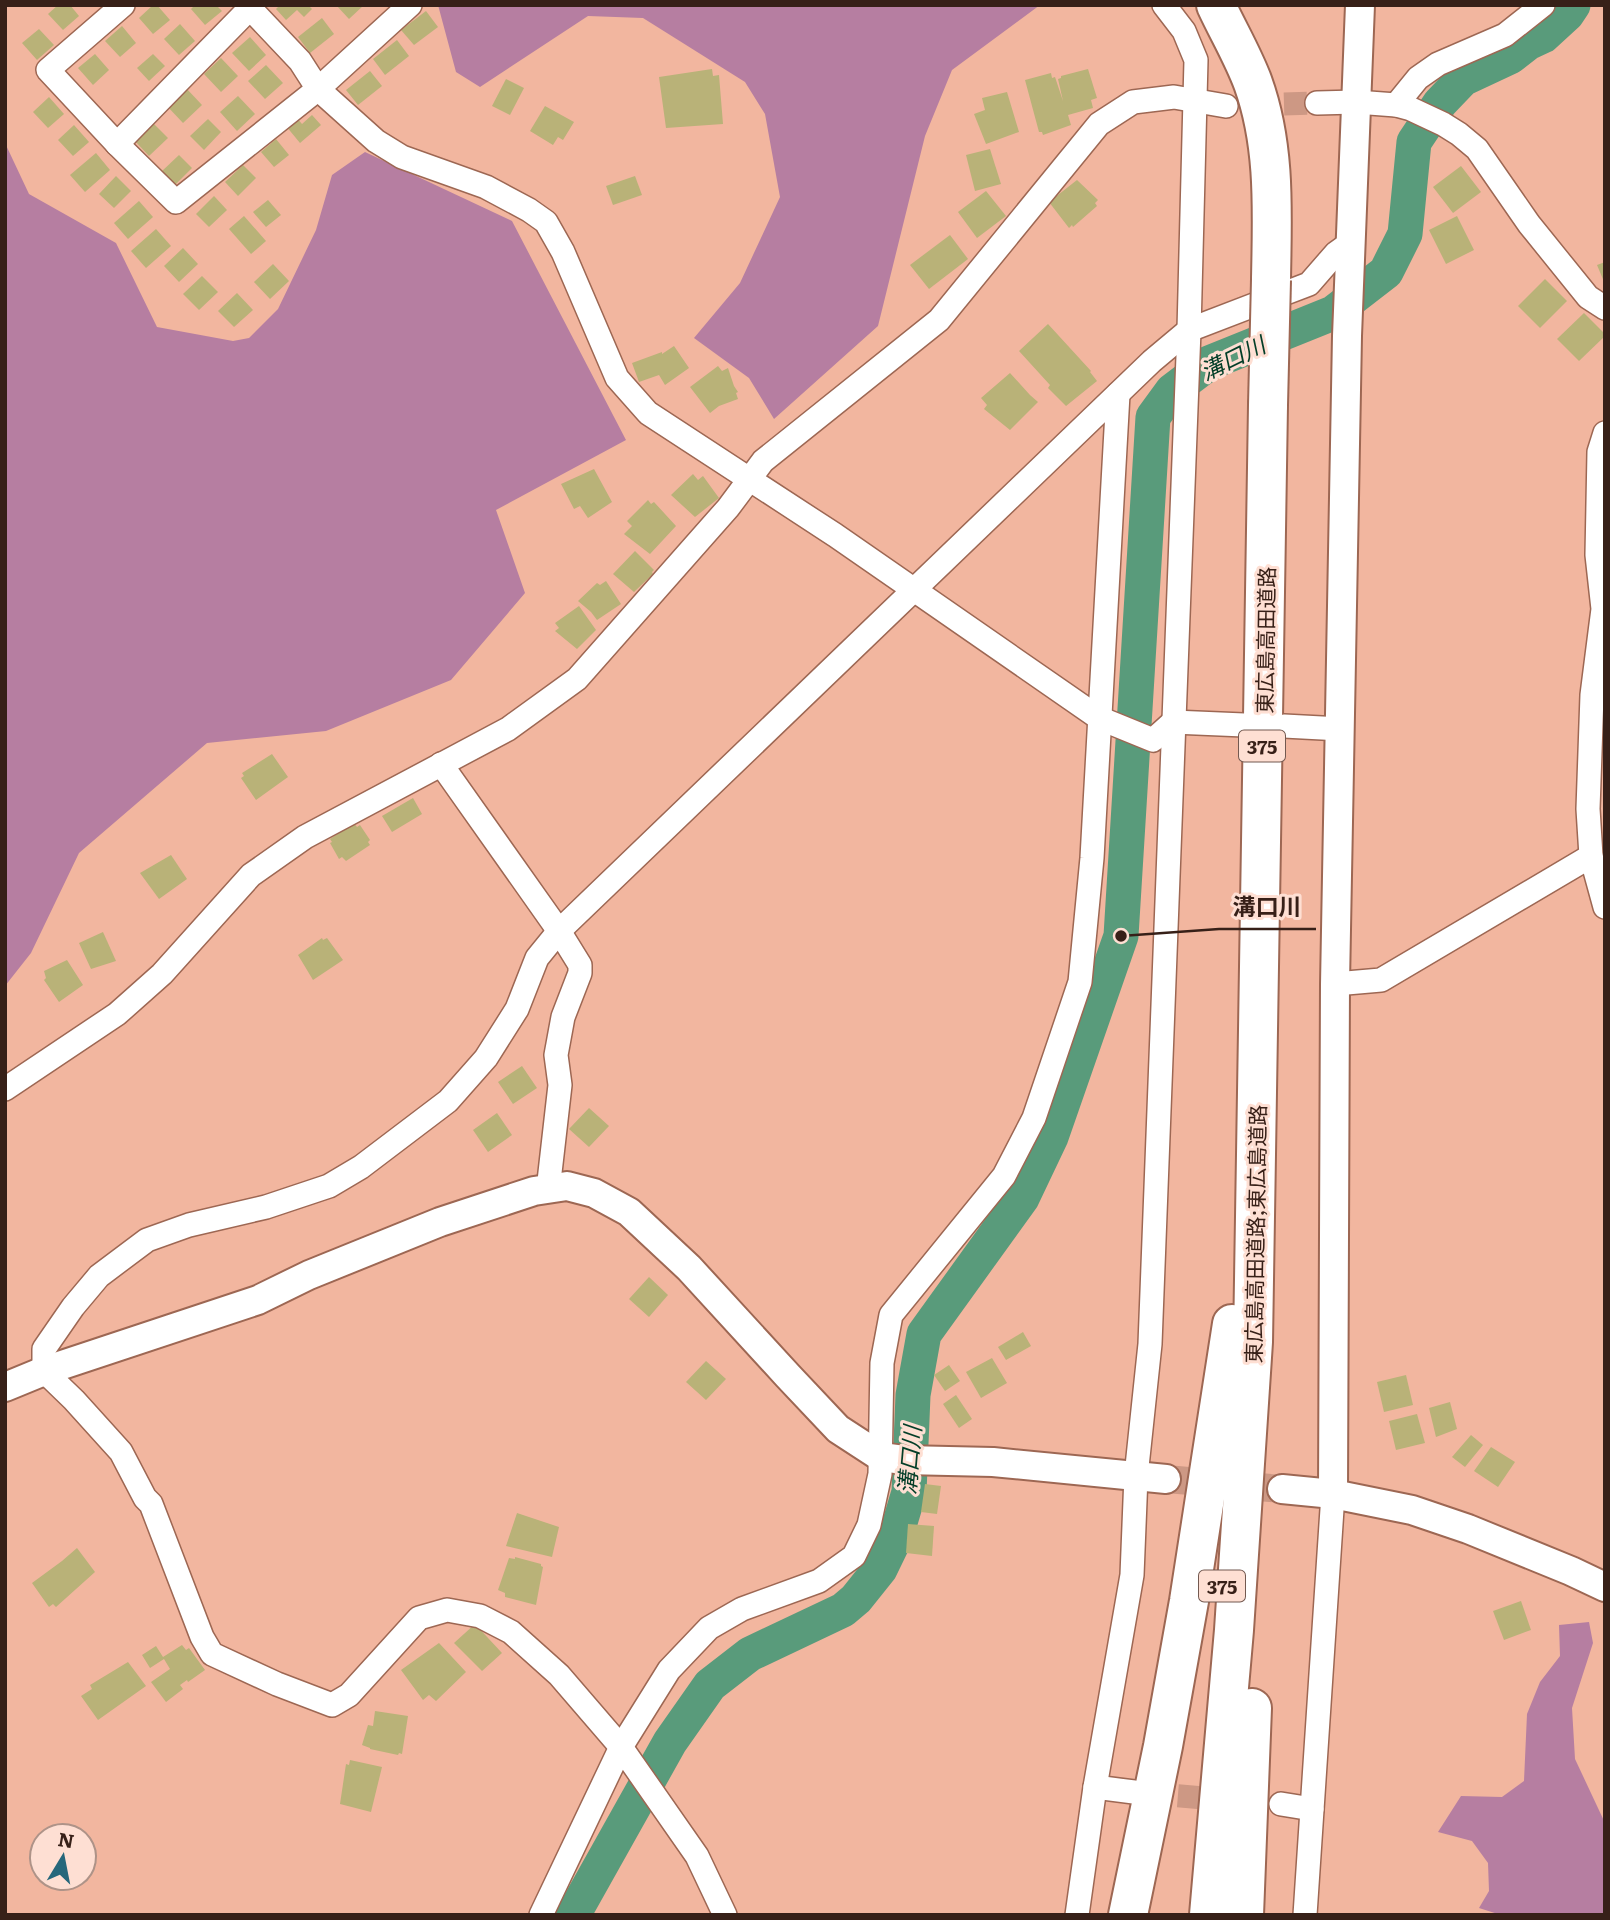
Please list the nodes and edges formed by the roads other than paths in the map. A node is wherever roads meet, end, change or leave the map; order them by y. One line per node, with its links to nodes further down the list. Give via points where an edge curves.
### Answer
1 (123, 5): 14 (street, via 48,70)
2 (410, 5): 8 (street)
3 (1164, 5): 9 (street, via 1184,31 1196,60)
4 (1216, 5): 33 (highway, 東広島高田道路 / 375, bridge, via 1254,85 1270,151 1272,192)
5 (1360, 5): 10 (street)
6 (1543, 5): 13 (street, via 1505,35 1438,64 1418,78)
7 (250, 6): 8 (street, via 300,61); 14 (street)
8 (318, 89): 14 (street, via 176,202); 20 (street, via 376,141 402,157 486,187 546,222 617,378 648,412)
9 (1194, 101): 12 (street); 17 (street); 20 (street, via 1174,97 1133,102 1099,124 939,320 763,461)
10 (1356, 102): 11 (street); 13 (street); 15 (street)
11 (1317, 103)
12 (1226, 106)
13 (1403, 107): 16 (street, via 1443,124 1477,149 1529,224 1588,297)
14 (117, 144)
15 (1350, 243): 17 (street, via 1309,284); 27 (street)
16 (1605, 308)
17 (1189, 330): 18 (street); 24 (street)
18 (1118, 394): 21 (street); 23 (street)
19 (1605, 433): 22 (street, via 1599,452 1597,555 1602,609)
20 (750, 479): 21 (street); 28 (street, via 577,679 508,729)
21 (915, 590): 23 (street); 31 (street)
22 (1598, 695): 29 (street, via 1588,809)
23 (1100, 718): 24 (street, via 1153,740); 40 (street, via 1080,982 1034,1118 1004,1176 891,1315 883,1363)
24 (1173, 722): 25 (street); 41 (street, via 1150,1344)
25 (1244, 725)
26 (1284, 726): 27 (street)
27 (1341, 729): 32 (street)
28 (441, 764): 31 (street); 34 (street, via 305,837 251,875 162,974 117,1014)
29 (1591, 856): 30 (street); 32 (street, via 1381,980)
30 (1605, 907)
31 (559, 931): 35 (street, via 580,965 580,973 563,1017 556,1055 561,1085); 38 (street, via 537,958 517,1009 486,1058 448,1101 329,1186 147,1240 99,1276 73,1307 44,1349)
32 (1335, 984): 44 (street)
33 (1256, 1087): 36 (highway, 東広島高田道路;東広島道路 / 375); 37 (highway, 東広島高田道路;東広島道路 / 375)
34 (5, 1089)
35 (548, 1190): 38 (street, via 440,1222 258,1300); 40 (street, via 567,1186 594,1193 629,1212 689,1268 838,1429)
36 (1242, 1256): 54 (highway, via 1189,1601); 55 (highway, 東広島高田道路;東広島道路 / 375, via 1223,1575)
37 (1253, 1342): 56 (highway, 東広島高田道路;東広島道路 / 375); 57 (highway, via 1251,1749)
38 (44, 1371): 39 (street); 46 (street, via 121,1452 151,1504 212,1654 332,1705 349,1695 419,1618 447,1610 480,1616 511,1632 559,1675)
39 (5, 1387)
40 (881, 1457): 41 (street); 46 (street, via 869,1525 854,1556 819,1581 743,1609 709,1628 669,1670)
41 (1136, 1476): 42 (street); 47 (street, via 1132,1575)
42 (1166, 1479)
43 (1282, 1489): 44 (street)
44 (1333, 1494): 45 (street, via 1412,1510 1468,1529); 50 (street)
45 (1605, 1587)
46 (621, 1747): 51 (street); 52 (street, via 697,1856)
47 (1095, 1787): 48 (street); 53 (street)
48 (1134, 1792)
49 (1281, 1804): 50 (street)
50 (1312, 1809): 58 (street)
51 (541, 1915)
52 (725, 1915)
53 (1077, 1915)
54 (1128, 1915)
55 (1189, 1915)
56 (1209, 1915)
57 (1244, 1915)
58 (1305, 1915)

